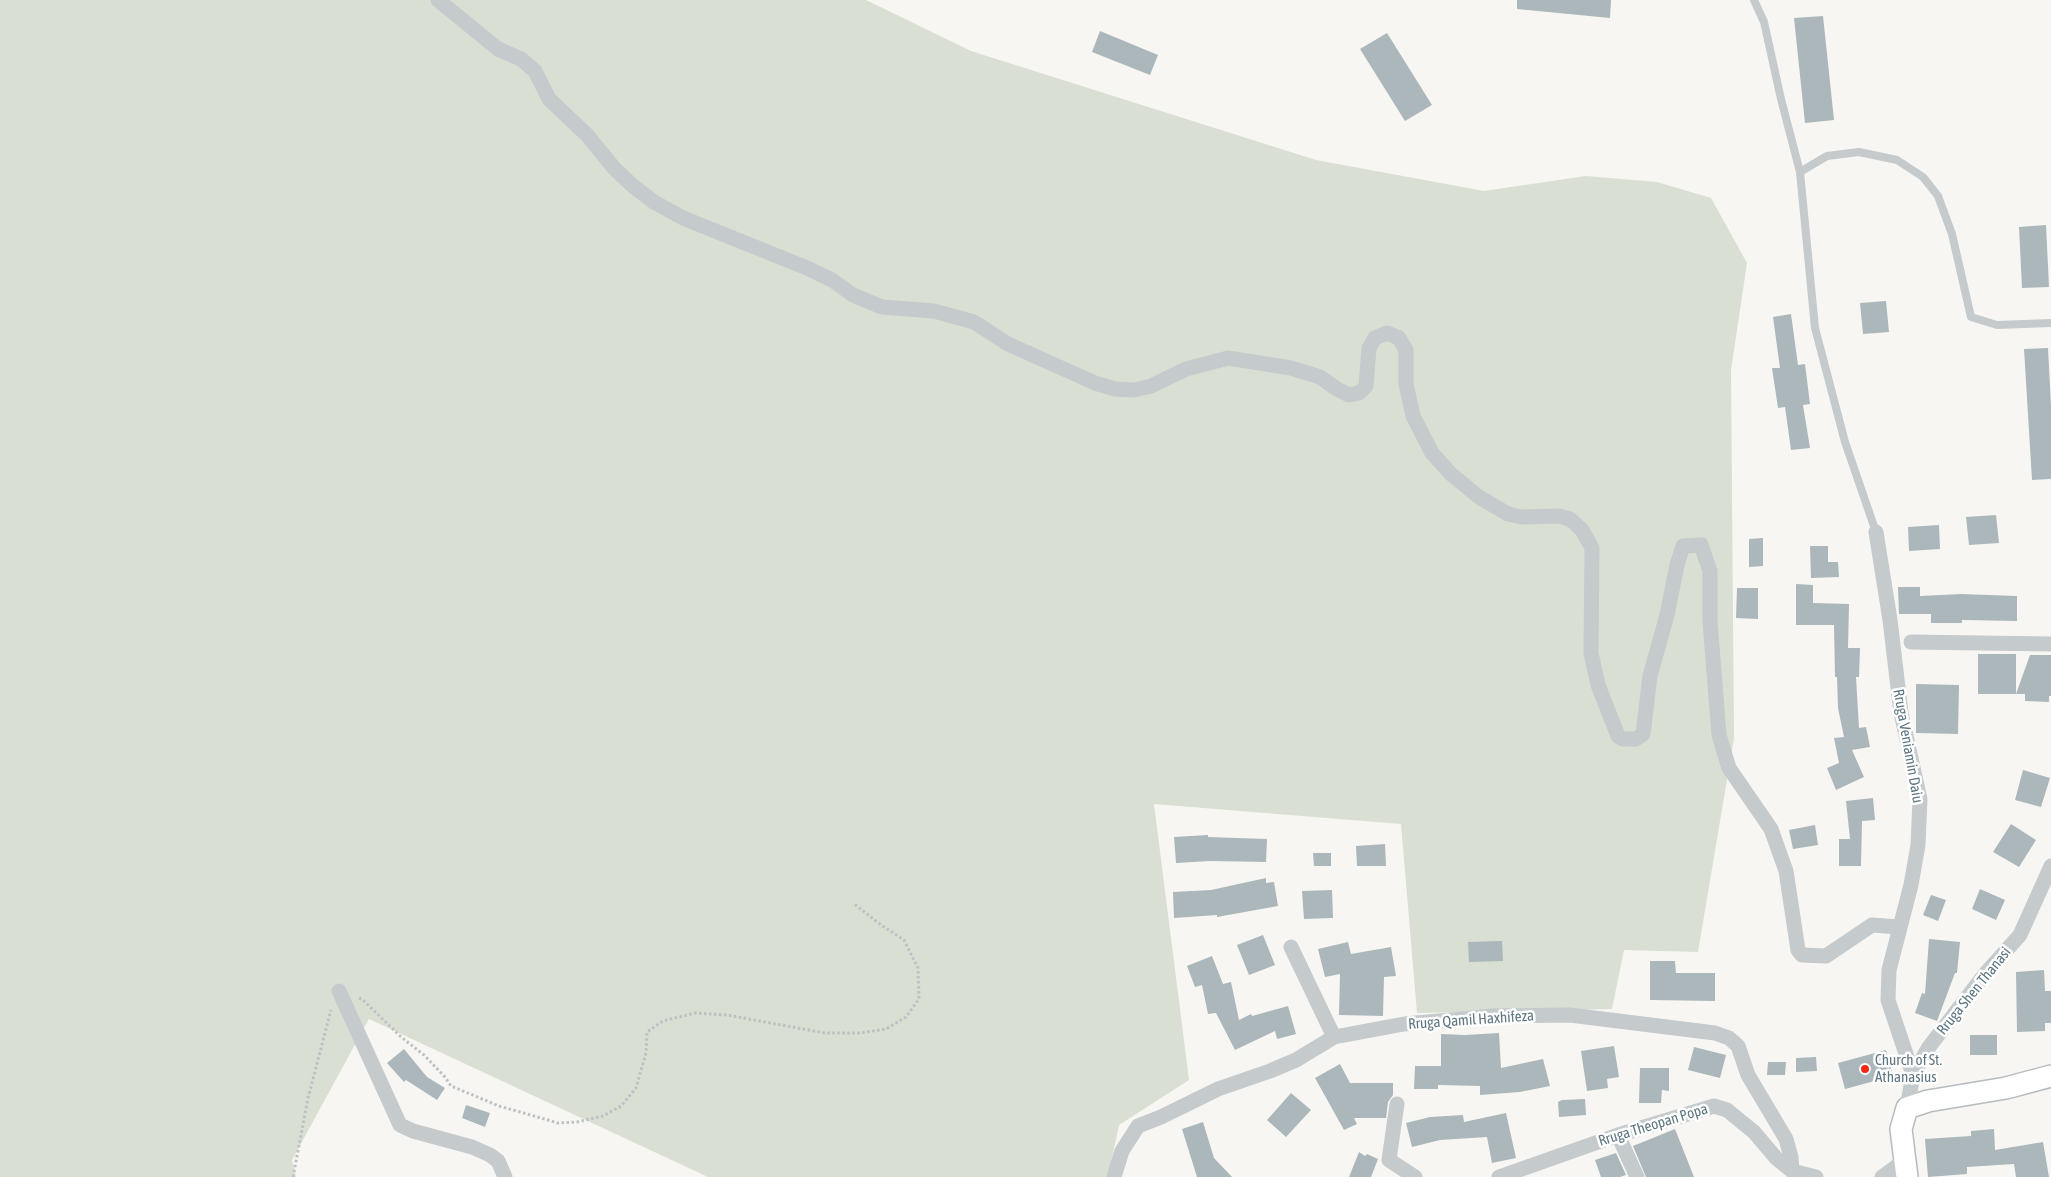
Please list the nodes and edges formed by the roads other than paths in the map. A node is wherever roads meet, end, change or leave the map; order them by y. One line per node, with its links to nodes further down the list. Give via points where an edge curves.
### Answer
1 (438, 0): 9 (street, via 498,49 521,59 535,71 549,99 614,168 654,202 683,218 807,268 882,308 934,311 974,322 1008,344 1095,383 1115,390 1134,390 1186,369 1228,358 1291,368 1320,377 1349,395 1359,394 1366,386 1369,348 1375,338 1387,333 1399,338 1406,350 1406,384 1413,416 1432,453 1451,474 1479,497 1508,514 1521,518 1559,516 1570,519 1582,530 1592,548 1591,654 1598,685 1618,736 1623,739 1636,739 1643,734 1650,676 1677,565 1683,546 1701,545 1710,571 1710,621 1719,735 1729,768 1771,829 1786,871 1798,950 1802,955 1826,956 1872,925)
2 (1754, 0): 3 (lane, via 1764,22)
3 (1800, 172): 4 (lane, via 1827,156 1859,152 1897,160 1923,177 1938,196 1952,234 1972,317 1996,325); 5 (lane, via 1815,328 1844,442)
4 (2051, 323)
5 (1876, 532): 9 (street, Rruga Veniamin Daiu, via 1901,713 1920,799 1918,845)
6 (1911, 642): 7 (street)
7 (2051, 644)
8 (2051, 866): 13 (street, Rruga Shen Thanasi, via 2020,935 1929,1047)
9 (1899, 926): 13 (street, Rruga Veniamin Daiu, via 1889,970 1888,1000)
10 (1291, 947): 12 (street)
11 (339, 991): 20 (street, via 400,1125 490,1155 498,1161)
12 (1334, 1037): 19 (street, Rruga Qamil Haxhifeza, via 1404,1024 1493,1016 1570,1015 1716,1034 1729,1038 1738,1046 1748,1075 1786,1139); 21 (street, Rruga Qamil Haxhifeza, via 1287,1064 1218,1088 1138,1126 1122,1151)
13 (1913, 1075): 16 (street, Rruga Shen Thanasi)
14 (2051, 1076): 16 (main road)
15 (1396, 1104): 22 (street, via 1389,1160)
16 (1908, 1108): 18 (main road, Rruga Shen Thanasi, via 1901,1129)
17 (1618, 1135): 19 (street, Rruga Theopan Popa, via 1714,1106 1727,1110 1754,1132); 23 (street, Rruga Theopan Popa); 24 (street)
18 (1905, 1169): 26 (street)
19 (1792, 1171): 25 (street, Rruga Theopan Popa)
20 (505, 1177)
21 (1114, 1177)
22 (1415, 1177)
23 (1499, 1177)
24 (1637, 1177)
25 (1816, 1177)
26 (1882, 1177)

